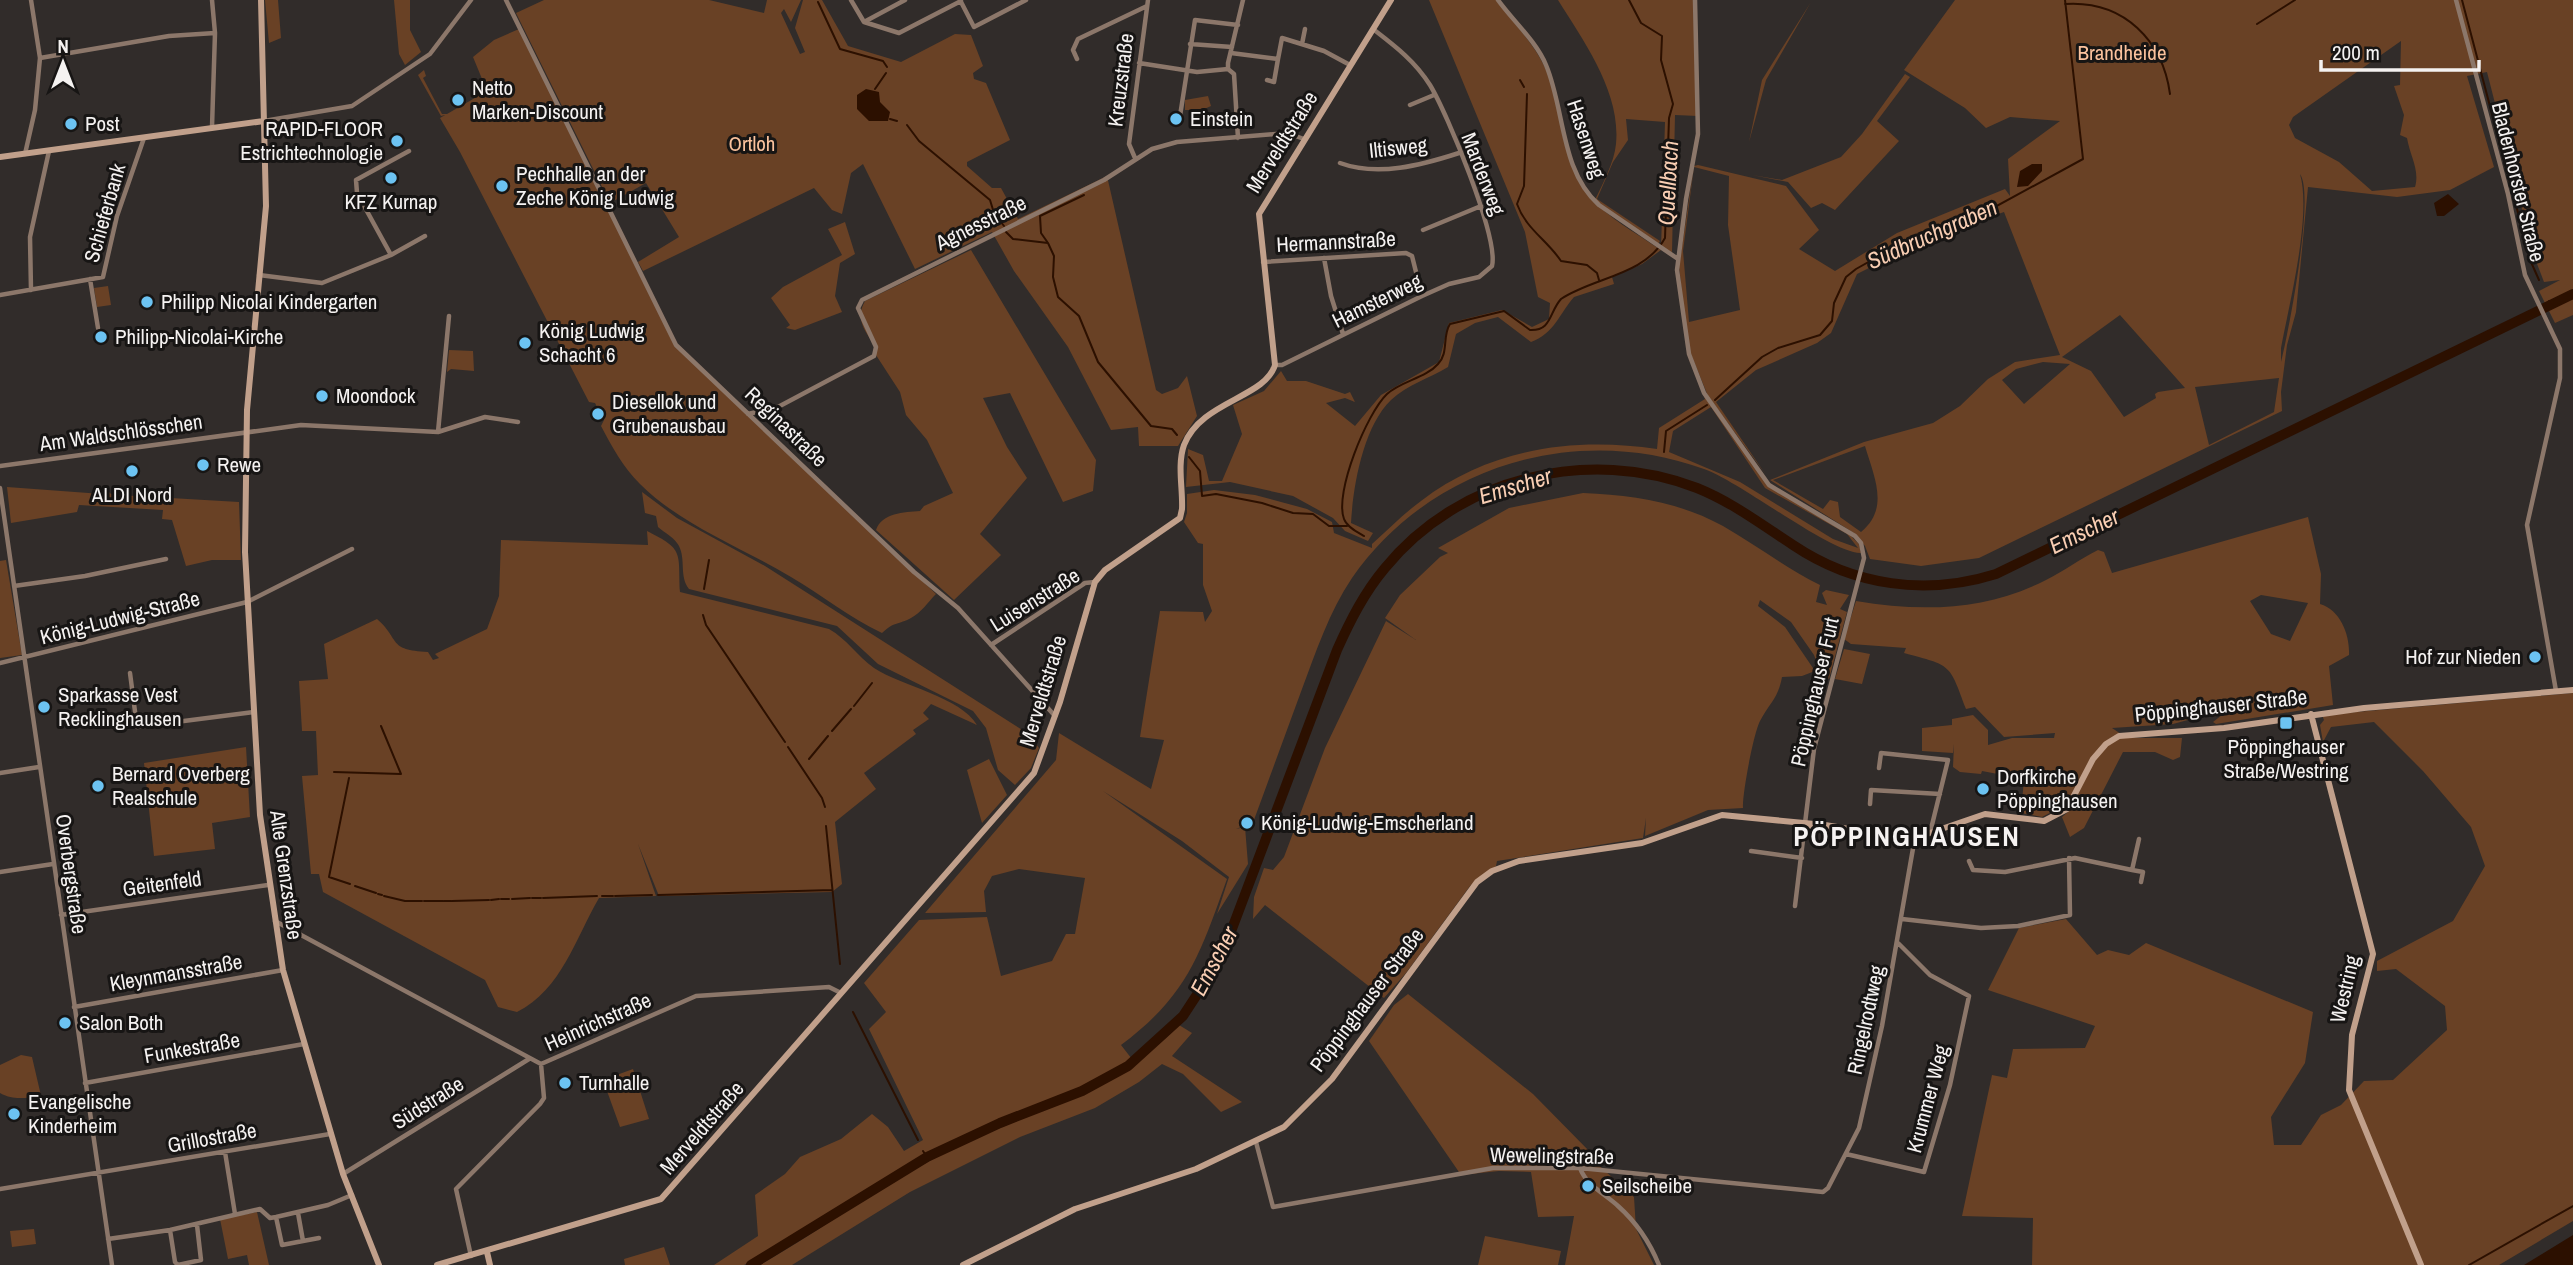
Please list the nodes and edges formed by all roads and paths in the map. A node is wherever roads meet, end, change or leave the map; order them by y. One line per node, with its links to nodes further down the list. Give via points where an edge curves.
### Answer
1 (31, 0): 25 (street)
2 (212, 0): 20 (street)
3 (261, 0): 36 (main road, Alte Grenzstraße)
4 (471, 0): 36 (street, via 422,62 352,106)
5 (506, 0): 65 (street, Reginastraße, via 676,345)
6 (905, 0): 16 (street)
7 (1027, 0): 14 (street, via 974,27)
8 (1243, 0): 17 (street)
9 (1391, 0): 19 (main road, Merveldtstraße)
10 (1498, 0): 53 (street, Hasenweg, via 1544,61 1584,188 1599,205)
11 (1695, 0): 53 (street, via 1699,134)
12 (2456, 0): 81 (street, Bladenhorster Straße, via 2525,275 2560,349 2560,378 2527,525)
13 (854, 1): 16 (street)
14 (961, 1): 16 (street, via 899,33)
15 (1147, 3): 26 (street, Kreuzstraße, via 1078,39 1073,50); 28 (street, Kreuzstraße)
16 (864, 22)
17 (1238, 25): 21 (street, via 1195,20); 23 (street)
18 (1305, 29): 22 (street)
19 (1373, 29): 29 (main road, Merveldtstraße); 33 (street, Marderweg, via 1408,57)
20 (215, 33): 25 (street, via 169,36); 37 (street)
21 (1190, 44): 23 (street); 31 (street)
22 (1302, 44): 27 (street, via 1282,38); 29 (street)
23 (1232, 47): 24 (street)
24 (1231, 54): 27 (street); 30 (street)
25 (40, 58): 44 (street)
26 (1077, 59)
27 (1278, 59): 32 (street, via 1274,82)
28 (1139, 63): 31 (street); 46 (street, Kreuzstraße, via 1129,144)
29 (1350, 65): 40 (main road, Merveldtstraße)
30 (1228, 69): 31 (street); 39 (street, via 1234,74)
31 (1186, 70): 35 (street)
32 (1267, 80)
33 (1434, 95): 34 (street); 43 (street, Marderweg)
34 (1410, 105)
35 (1180, 116)
36 (264, 121): 37 (main road); 56 (main road, Alte Grenzstraße, via 266,206)
37 (212, 127): 38 (main road)
38 (144, 138): 41 (main road); 57 (street, Schieferbank, via 117,216 103,277)
39 (1238, 138): 40 (street, Agnesstraße, via 1287,133); 46 (street, Agnesstraße, via 1177,142)
40 (1304, 139): 54 (main road, Merveldtstraße, via 1259,214)
41 (49, 151): 44 (main road); 58 (street, via 30,237)
42 (409, 151): 51 (street, via 356,180 357,193)
43 (1459, 153): 47 (street, Iltisweg, via 1398,167 1361,168); 48 (street, Marderweg)
44 (25, 154): 45 (main road)
45 (0, 157)
46 (1135, 158): 65 (street, Agnesstraße, via 1104,180 862,300 858,308 876,347 874,356 778,407)
47 (1340, 163)
48 (1480, 206): 49 (street); 55 (street, Marderweg, via 1493,251)
49 (1423, 230)
50 (425, 236): 51 (street)
51 (391, 255): 56 (street, via 322,283)
52 (1324, 258): 54 (street, Hermannstraße); 60 (street, Hermannstraße, via 1406,253 1412,256); 63 (street)
53 (1678, 259): 90 (street, Pöppinghauser Furt, via 1686,344 1704,393 1769,485 1855,536 1863,550 1814,749)
54 (1263, 262): 64 (main road, Merveldtstraße)
55 (1492, 266): 60 (street, Hamsterweg, via 1479,277)
56 (259, 275): 67 (main road, Alte Grenzstraße)
57 (90, 279): 58 (street, Schieferbank); 62 (street)
58 (31, 290): 59 (street, Schieferbank)
59 (0, 295)
60 (1422, 296): 63 (street, Hamsterweg)
61 (449, 316): 68 (street)
62 (99, 328)
63 (1343, 334): 64 (street, Hamsterweg)
64 (1275, 365): 73 (main road, via 1265,382 1222,405 1189,435 1181,456 1178,521 1105,570)
65 (748, 414): 76 (street, Reginastraße, via 958,608)
66 (518, 422): 68 (street, via 485,417)
67 (247, 432): 68 (street, via 301,425); 69 (street, Am Waldschlösschen); 75 (main road, Alte Grenzstraße)
68 (438, 432)
69 (0, 466)
70 (0, 488): 74 (street, Overbergstraße)
71 (352, 548): 75 (street, König-Ludwig-Straße)
72 (166, 559): 74 (street)
73 (1095, 582): 76 (street, Luisenstraße, via 1084,583); 84 (main road, Merveldtstraße)
74 (14, 586): 77 (street, Overbergstraße)
75 (247, 602): 77 (street, König-Ludwig-Straße); 82 (main road, Alte Grenzstraße)
76 (991, 645): 84 (street, Reginastraße)
77 (24, 659): 78 (street, König-Ludwig-Straße); 85 (street, Overbergstraße)
78 (0, 663)
79 (130, 673): 82 (street, via 137,727)
80 (2573, 690): 81 (main road, Pöppinghauser Straße)
81 (2556, 691): 83 (main road, Pöppinghauser Straße)
82 (254, 712): 102 (main road, Alte Grenzstraße)
83 (2311, 714): 91 (main road, Pöppinghauser Straße, via 2224,728 2119,736 2093,759 2075,797 2058,817 2031,822 1978,815); 142 (main road, Westring, via 2373,954 2350,1048 2348,1090)
84 (1055, 716): 109 (main road, Merveldtstraße, via 1038,765 1021,791)
85 (39, 767): 87 (street); 98 (street, Overbergstraße)
86 (1879, 768): 88 (street, via 1881,753 1947,758)
87 (0, 773)
88 (1940, 794): 89 (street, via 1871,790); 91 (street)
89 (1870, 804)
90 (1806, 824): 92 (main road, Pöppinghauser Straße); 95 (street); 116 (main road, Pöppinghauser Straße, via 1722,815 1642,843 1533,859 1492,870 1477,882 1332,1079 1284,1127)
91 (1930, 834): 92 (main road, Pöppinghauser Straße)
92 (1915, 837): 105 (street, Ringelrodtweg)
93 (2139, 839): 99 (street)
94 (1751, 851): 95 (street)
95 (1802, 858): 103 (street)
96 (2069, 858): 97 (street, via 2005,872 1973,870); 99 (street); 105 (street, via 2070,915 1981,928)
97 (1969, 861)
98 (53, 864): 100 (street); 104 (street, Overbergstraße)
99 (2132, 870): 101 (street, via 2143,872)
100 (0, 872)
101 (2141, 882)
102 (268, 885): 104 (street, Geitenfeld); 106 (main road, Alte Grenzstraße)
103 (1795, 906)
104 (61, 915): 110 (street, Overbergstraße)
105 (1902, 919): 107 (street, Ringelrodtweg)
106 (273, 920): 108 (main road, Alte Grenzstraße); 112 (street, Heinrichstraße)
107 (1898, 943): 118 (street, Ringelrodtweg, via 1858,1128); 118 (street, Krummer Weg, via 1930,975 1969,996 1950,1085 1924,1172)
108 (283, 970): 110 (street, Kleynmansstraße); 111 (main road, Alte Grenzstraße)
109 (842, 993): 113 (street, Heinrichstraße, via 829,987 696,996); 133 (main road, Merveldtstraße, via 660,1199)
110 (74, 1007): 114 (street, Overbergstraße)
111 (304, 1044): 114 (street, Funkestraße); 115 (main road, Alte Grenzstraße)
112 (529, 1059): 113 (street, Heinrichstraße); 121 (street, Südstraße)
113 (541, 1064): 134 (street, via 544,1098 540,1104 456,1189)
114 (85, 1083): 120 (street, Overbergstraße)
115 (330, 1134): 117 (street, Grillostraße); 121 (main road, Alte Grenzstraße)
116 (1256, 1142): 119 (street, Wewelingstraße, via 1273,1207 1493,1168); 140 (main road, Pöppinghauser Straße, via 1196,1169 1085,1205)
117 (225, 1152): 120 (street, Grillostraße); 126 (street)
118 (1846, 1154): 123 (street, Ringelrodtweg, via 1828,1188)
119 (1580, 1168): 123 (street, Wewelingstraße); 141 (street, via 1584,1179 1637,1226)
120 (98, 1174): 122 (street, Grillostraße); 131 (street, Overbergstraße)
121 (343, 1174): 124 (main road, Alte Grenzstraße)
122 (0, 1189)
123 (1815, 1194)
124 (352, 1195): 125 (street); 137 (main road, Alte Grenzstraße)
125 (298, 1213): 127 (street); 132 (street)
126 (235, 1214): 127 (street, via 260,1209 270,1218); 128 (street)
127 (276, 1217): 132 (street, via 282,1245)
128 (197, 1225): 129 (street); 136 (street, via 201,1260)
129 (170, 1230): 131 (street); 136 (street)
130 (319, 1238): 132 (street)
131 (108, 1239): 135 (street, Overbergstraße)
132 (303, 1241)
133 (487, 1252): 134 (main road, Merveldtstraße); 139 (main road)
134 (471, 1256): 138 (main road, Merveldtstraße)
135 (112, 1265)
136 (178, 1265)
137 (379, 1265)
138 (437, 1265)
139 (490, 1265)
140 (963, 1265)
141 (1659, 1265)
142 (2421, 1265)

